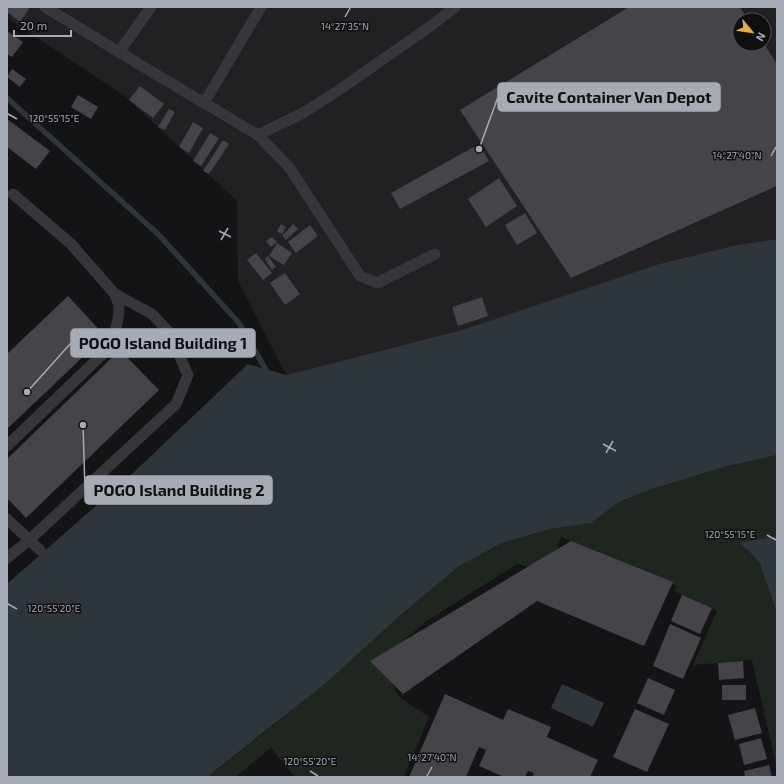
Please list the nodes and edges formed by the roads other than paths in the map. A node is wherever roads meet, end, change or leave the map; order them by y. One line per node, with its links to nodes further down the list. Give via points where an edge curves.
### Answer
1 (45, 7): 5 (lane)
2 (151, 7): 5 (lane)
3 (261, 7): 6 (lane)
4 (455, 7): 7 (lane, via 339,90 305,112)
5 (119, 52): 6 (lane)
6 (204, 104): 7 (lane)
7 (258, 135): 9 (lane, via 289,167 360,276 377,283)
8 (13, 194): 10 (lane, via 71,244)
9 (436, 254)
10 (115, 294): 11 (lane, via 119,305 112,345); 13 (lane, via 152,314 168,330 188,375 176,404)
11 (7, 446)
12 (7, 520): 13 (lane)
13 (28, 540): 14 (lane); 15 (lane)
14 (40, 550)
15 (7, 558)

